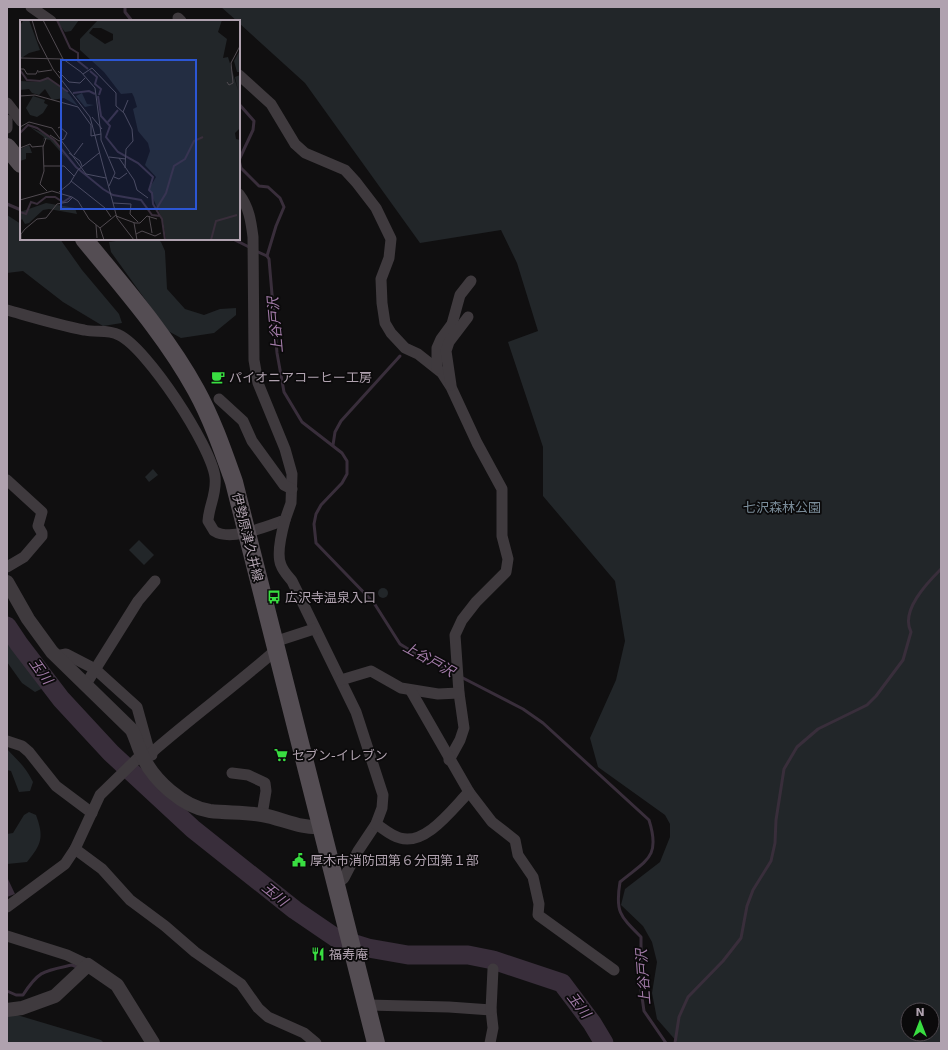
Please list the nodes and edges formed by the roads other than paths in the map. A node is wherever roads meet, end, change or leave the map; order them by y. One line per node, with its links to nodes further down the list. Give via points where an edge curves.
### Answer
1 (31, 7): 2 (street)
2 (50, 20)
3 (240, 76): 15 (street, via 271,104 295,144 305,153 345,170 370,199 391,239 390,258 382,279 385,323 406,348)
4 (7, 103): 6 (street)
5 (7, 120): 7 (street)
6 (20, 120)
7 (7, 128)
8 (7, 147): 9 (main road)
9 (20, 163)
10 (240, 195): 19 (street, via 250,217 253,237 254,360 258,382 288,459)
11 (89, 245): 21 (main road, 伊勢原津久井線, via 163,338 196,390 227,461)
12 (471, 281): 15 (street, via 460,295 452,324 437,348)
13 (7, 310): 21 (street, via 85,331 108,330 131,343 166,384 190,421 210,461 216,489 208,515 210,528 224,536)
14 (468, 317): 16 (street, via 449,342 446,351)
15 (437, 368): 16 (street)
16 (451, 387): 31 (street, via 502,489 502,536 508,559 506,572 476,602 455,635)
17 (219, 399): 19 (street, via 243,421 252,441 284,485)
18 (7, 480): 22 (street, via 42,512 38,526 42,536 24,557)
19 (292, 489): 20 (street, via 291,503)
20 (285, 520): 21 (street); 25 (street, via 279,559)
21 (246, 532): 26 (main road, 伊勢原津久井線)
22 (7, 567)
23 (155, 581): 28 (street, via 138,601)
24 (7, 582): 27 (street, via 28,619)
25 (314, 629): 26 (street); 29 (street)
26 (275, 646): 34 (street); 41 (main road, 伊勢原津久井線)
27 (56, 656): 28 (street, via 66,654); 30 (street)
28 (95, 669): 30 (street); 34 (street, via 137,707)
29 (341, 680): 32 (street, via 371,671); 40 (street, via 360,723 383,796)
30 (86, 684): 34 (street, via 132,730)
31 (459, 689): 32 (street, via 450,694); 35 (street, via 464,728)
32 (411, 691): 35 (street)
33 (7, 741): 38 (street, via 22,746 56,786)
34 (144, 757): 38 (street, via 100,795); 39 (street, via 151,771 179,799 194,808)
35 (449, 760): 37 (street)
36 (232, 773): 39 (street, via 265,783)
37 (469, 792): 40 (street, via 437,826 412,840 397,837); 46 (street, via 492,822 515,840 518,855 532,877 539,904 538,915 569,931)
38 (92, 813): 42 (street)
39 (262, 815): 41 (street, via 310,828)
40 (376, 824): 43 (street, via 344,878)
41 (321, 827): 43 (main road, 伊勢原津久井線)
42 (75, 849): 44 (street, via 65,864 51,876); 53 (street, via 102,869 130,900 166,926 195,952 241,984 258,1008 268,1017 304,1033)
43 (336, 884): 49 (main road, 伊勢原津久井線)
44 (7, 907)
45 (7, 936): 47 (street, via 67,955)
46 (612, 964)
47 (88, 965): 50 (street, via 55,996 22,1008); 52 (street, via 117,985)
48 (493, 969): 51 (street)
49 (366, 1005): 51 (street); 54 (main road)
50 (7, 1010)
51 (491, 1010): 55 (street, via 493,1028)
52 (153, 1043)
53 (316, 1043)
54 (376, 1043)
55 (490, 1043)

